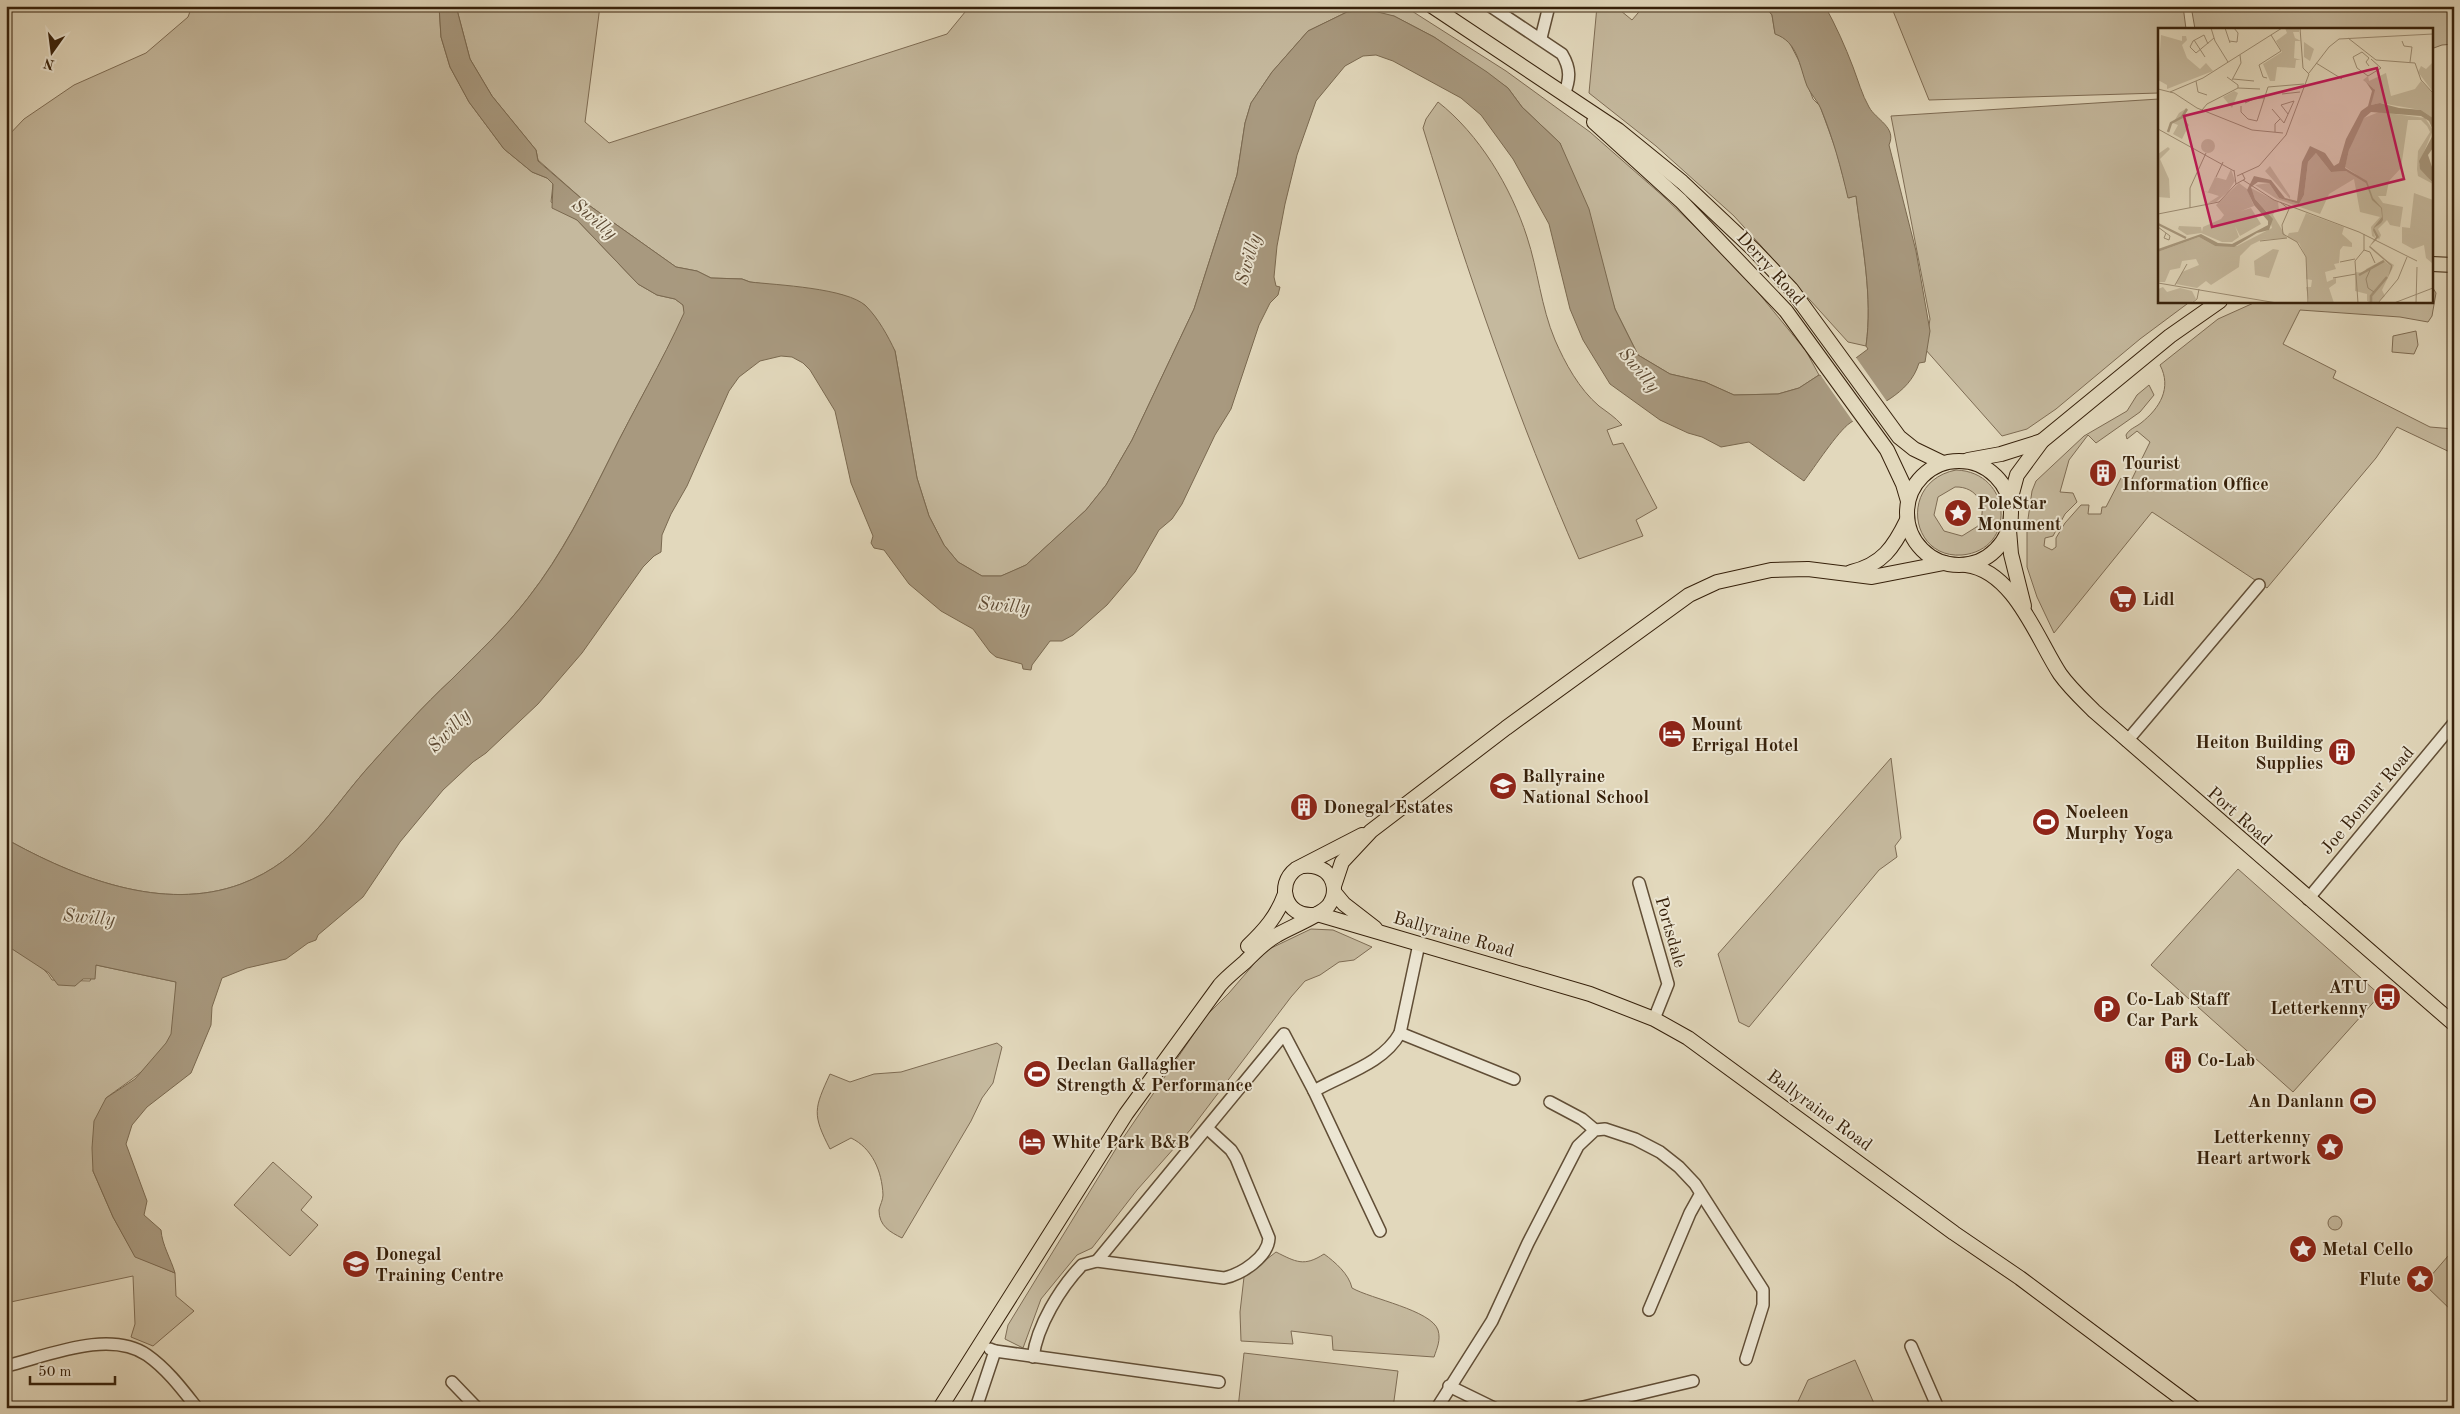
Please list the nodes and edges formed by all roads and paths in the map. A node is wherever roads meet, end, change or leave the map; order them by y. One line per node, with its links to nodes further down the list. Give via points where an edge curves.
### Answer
1 (1432, 6): 5 (main road, Derry Road)
2 (1490, 6): 4 (street)
3 (1549, 6): 4 (street)
4 (1541, 38): 5 (street, via 1562,54 1569,64 1570,79)
5 (1564, 95): 11 (main road, Derry Road, via 1630,138 1682,182 1774,271 1908,446); 12 (main road, Derry Road, via 1681,201 1786,311 1869,424 1894,463)
6 (2432, 264): 7 (main road)
7 (2454, 265)
8 (2219, 302): 9 (main road, via 2170,336)
9 (2042, 441): 10 (main road); 13 (main road, via 2017,475)
10 (1963, 461): 11 (main road); 13 (main road, via 1981,465 1996,476)
11 (1943, 463): 12 (main road, via 1921,477)
12 (1908, 501): 14 (main road)
13 (2010, 501): 15 (main road)
14 (1907, 520): 16 (main road, via 1918,546); 18 (main road, via 1885,556 1867,568)
15 (2009, 528): 17 (main road, via 1990,555); 20 (main road, via 2013,564)
16 (1944, 563): 17 (main road); 18 (main road, via 1880,576)
17 (1966, 565): 20 (main road, via 1996,579)
18 (1848, 573): 23 (main road, via 1808,569 1757,572 1717,582 1689,595)
19 (2259, 585): 22 (street)
20 (2026, 614): 22 (main road, Port Road, via 2068,685)
21 (2454, 724): 28 (street, Joe Bonnar Road)
22 (2127, 741): 28 (main road, Port Road)
23 (1371, 831): 24 (main road); 26 (main road, via 1342,862)
24 (1303, 866): 26 (main road, via 1324,870); 27 (main road, via 1288,877)
25 (1639, 882): 33 (street, Portsdale, via 1668,984)
26 (1334, 889): 29 (main road, via 1329,906); 30 (main road, via 1350,910)
27 (1285, 894): 29 (main road, via 1295,911); 32 (main road, via 1277,914 1244,950)
28 (2308, 899): 34 (main road, Port Road)
29 (1315, 914): 30 (main road, Ballyraine Road); 32 (main road, via 1268,940)
30 (1379, 932): 31 (main road, Ballyraine Road)
31 (1419, 944): 33 (main road, Ballyraine Road, via 1590,994); 35 (street)
32 (1233, 970): 45 (main road, via 1126,1114)
33 (1654, 1019): 63 (main road, Ballyraine Road, via 1724,1063)
34 (2454, 1024)
35 (1400, 1033): 36 (street); 37 (street, via 1384,1053)
36 (1514, 1078)
37 (1314, 1091): 39 (street, via 1284,1034); 42 (street)
38 (1550, 1102): 40 (street)
39 (1206, 1128): 43 (street); 43 (street, via 1236,1158 1269,1238 1264,1253 1240,1272 1224,1278)
40 (1595, 1130): 41 (street, via 1606,1129 1660,1152 1695,1184); 54 (street, via 1578,1146 1492,1321)
41 (1700, 1196): 44 (street); 49 (street, via 1764,1290 1763,1305)
42 (1380, 1232)
43 (1097, 1261): 48 (street, via 1082,1265 1056,1300 1038,1334)
44 (1649, 1310)
45 (980, 1345): 47 (street); 57 (main road)
46 (1912, 1346): 62 (street)
47 (995, 1351): 48 (street); 58 (street)
48 (1033, 1356): 53 (street)
49 (1746, 1359)
50 (6, 1366): 55 (street, via 100,1343 117,1344 146,1355 173,1379)
51 (1693, 1381): 61 (street)
52 (452, 1382): 56 (street)
53 (1219, 1382)
54 (1449, 1386): 59 (street); 60 (street)
55 (197, 1408)
56 (477, 1408)
57 (940, 1408)
58 (976, 1408)
59 (1437, 1408)
60 (1494, 1408)
61 (1579, 1408)
62 (1938, 1408)
63 (2194, 1408)

